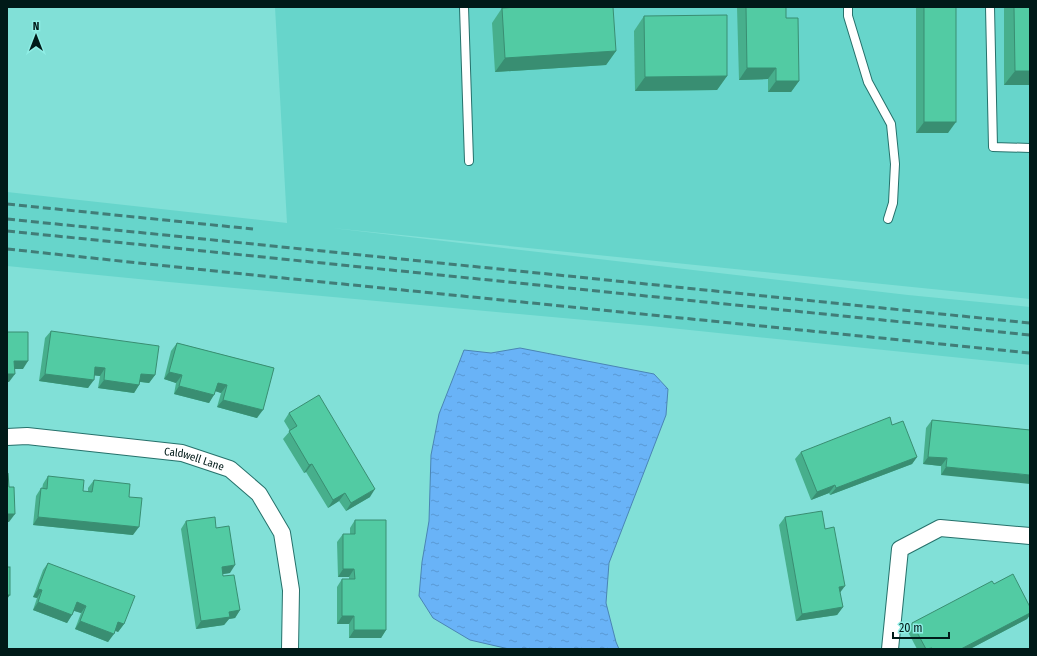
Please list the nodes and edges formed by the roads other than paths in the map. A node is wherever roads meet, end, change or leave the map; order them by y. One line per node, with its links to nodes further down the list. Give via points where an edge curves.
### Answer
1 (464, 7): 5 (lane)
2 (848, 7): 6 (lane, via 848,16 868,82 891,124 895,164 893,203)
3 (990, 7): 4 (lane, via 993,148)
4 (1030, 148)
5 (469, 161)
6 (888, 220)
7 (7, 437): 9 (street, Caldwell Lane, via 27,436 182,453 230,469 259,494 282,533 291,590)
8 (1030, 536): 10 (street, via 940,528 900,549)
9 (290, 649)
10 (890, 649)

